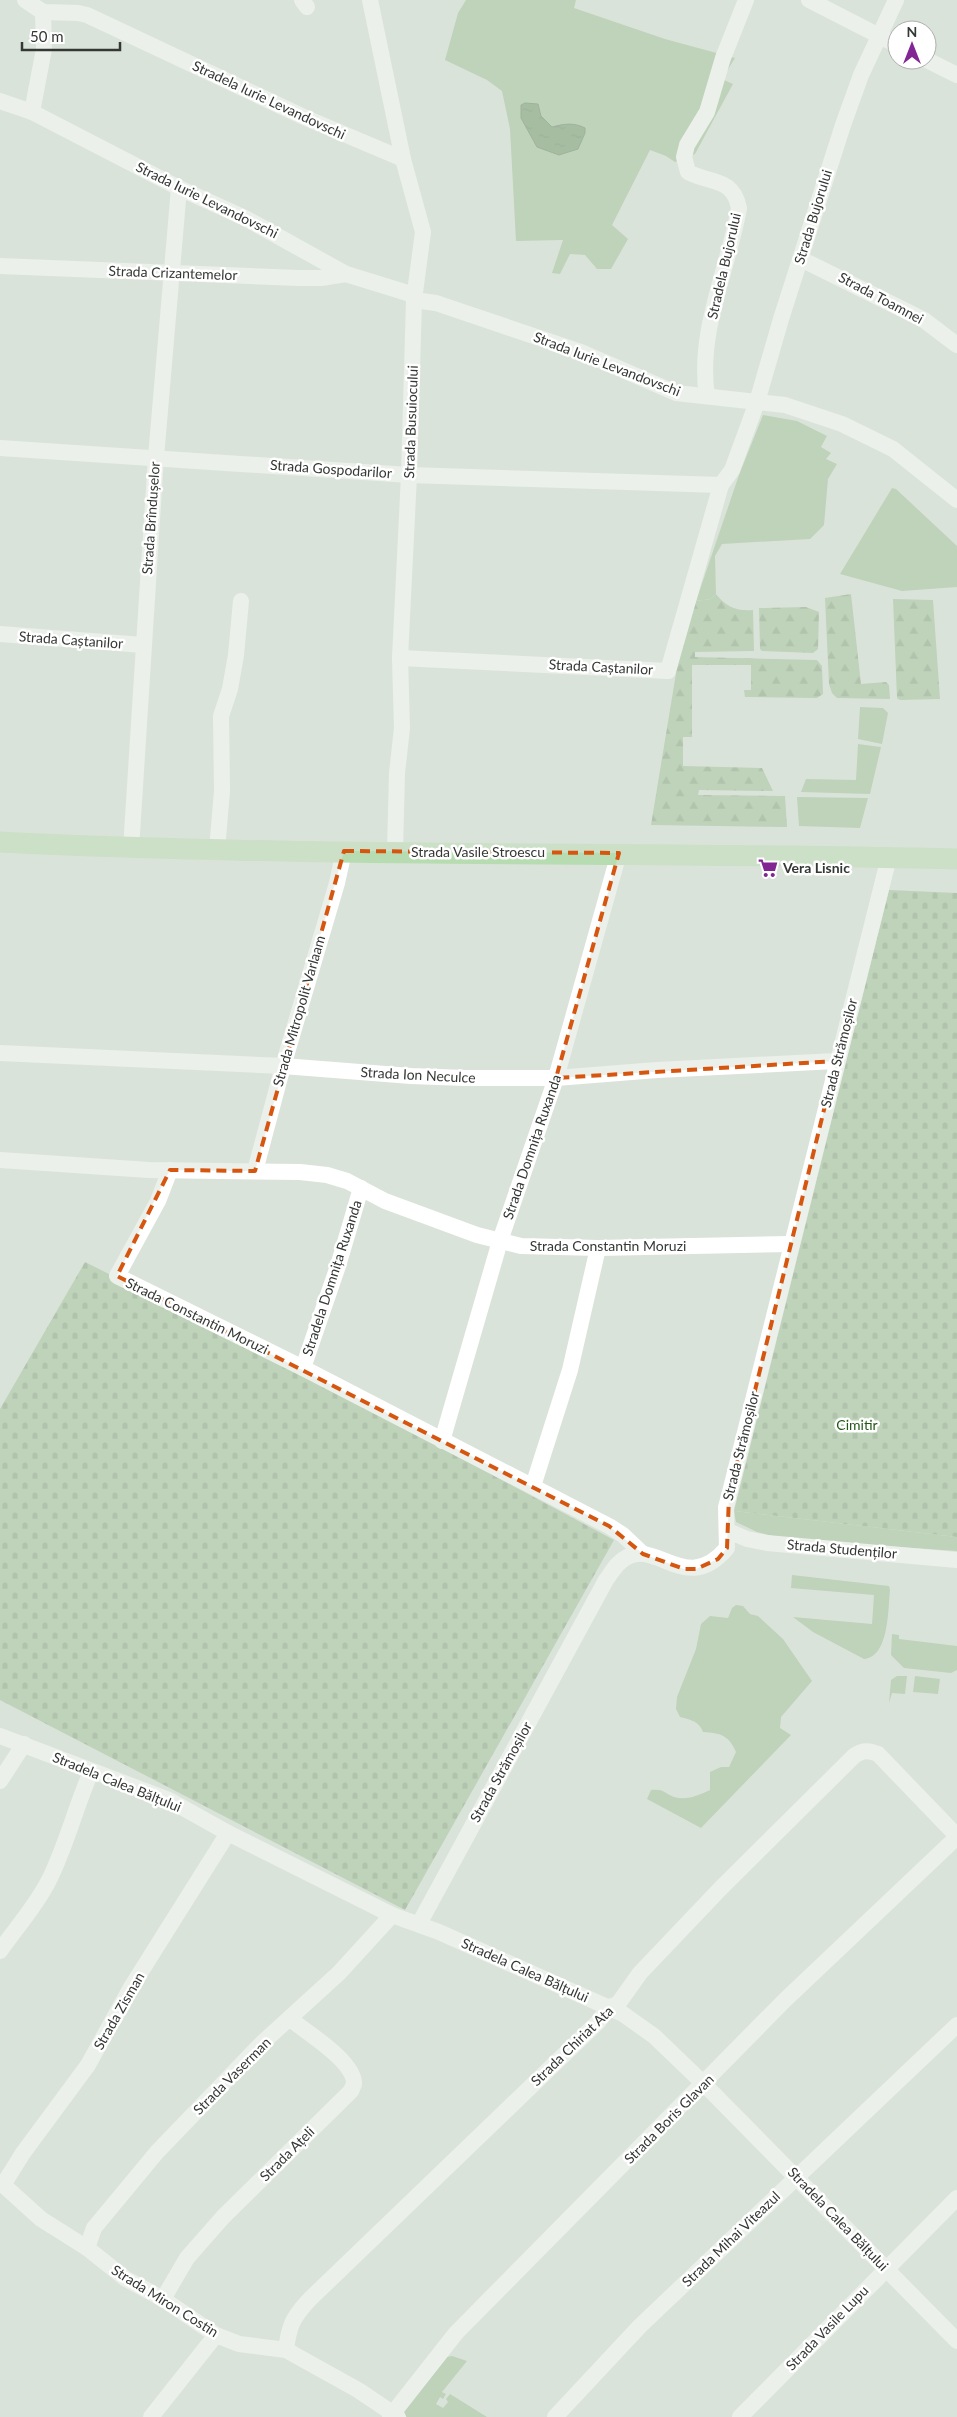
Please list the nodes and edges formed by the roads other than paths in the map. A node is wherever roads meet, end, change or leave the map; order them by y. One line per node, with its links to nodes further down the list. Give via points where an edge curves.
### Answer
1 (25, 0): 7 (street)
2 (370, 0): 14 (street, Strada Busuiocului)
3 (746, 0): 22 (street, Stradela Bujorului, via 706,112 687,145 684,157 688,172 730,188 738,208 710,326 706,354)
4 (809, 0): 8 (street)
5 (896, 0): 8 (street, Strada Bujorului)
6 (85, 8): 7 (street, Stradela Iurie Levandovschi, via 78,12); 14 (street, Stradela Iurie Levandovschi, via 306,118)
7 (43, 12): 13 (street, via 44,49)
8 (878, 36): 9 (street); 16 (street, Strada Bujorului, via 843,125)
9 (887, 40)
10 (937, 65): 11 (street)
11 (957, 75)
12 (0, 101): 13 (street, Strada Iurie Levandovschi)
13 (32, 112): 15 (street, Strada Iurie Levandovschi)
14 (404, 159): 20 (street, Strada Busuiocului, via 424,232)
15 (179, 188): 18 (street, Strada Brîndușelor); 19 (street, Strada Iurie Levandovschi, via 262,227)
16 (801, 259): 21 (street, Strada Toamnei, via 924,320); 23 (street, Strada Bujorului)
17 (0, 266): 18 (street, Strada Crizantemelor)
18 (171, 274): 19 (street, Strada Crizantemelor, via 321,278); 25 (street, Strada Brîndușelor)
19 (346, 274): 20 (street, Strada Iurie Levandovschi)
20 (414, 298): 22 (street, Strada Iurie Levandovschi, via 581,352 676,393); 26 (street, Strada Busuiocului)
21 (957, 345)
22 (707, 396): 23 (street, Strada Iurie Levandovschi)
23 (757, 402): 27 (street, via 732,470); 28 (street, Strada Iurie Levandovschi, via 785,404 868,436 893,449)
24 (0, 448): 25 (street, Strada Gospodarilor)
25 (156, 457): 26 (street, Strada Gospodarilor); 31 (street, Strada Brîndușelor)
26 (409, 475): 27 (street, Strada Gospodarilor); 32 (street, Strada Busuiocului)
27 (722, 485): 32 (street, Strada Caștanilor, via 668,671)
28 (957, 500)
29 (241, 601): 35 (street, via 236,655 221,716 222,792)
30 (0, 634): 31 (street, Strada Caștanilor)
31 (143, 645): 34 (street, Strada Brîndușelor)
32 (400, 658): 37 (street, Strada Busuiocului, via 402,728)
33 (0, 842): 34 (main road, Strada Vasile Stroescu)
34 (131, 849): 35 (main road, Strada Vasile Stroescu)
35 (216, 850): 36 (main road, Strada Vasile Stroescu)
36 (344, 851): 37 (main road, Strada Vasile Stroescu); 43 (street, Strada Mitropolit Varlaam, via 338,883)
37 (395, 851): 38 (main road, Strada Vasile Stroescu)
38 (619, 853): 39 (main road, Strada Vasile Stroescu); 44 (street, Strada Domnița Ruxanda)
39 (889, 857): 40 (main road, Strada Vasile Stroescu); 42 (street, Strada Strămoșilor)
40 (957, 859)
41 (0, 1053): 43 (street, Strada Ion Neculce)
42 (836, 1061): 44 (street, Strada Ion Neculce); 50 (street, Strada Strămoșilor)
43 (282, 1066): 44 (street, Strada Ion Neculce, via 411,1076); 47 (street, Strada Mitropolit Varlaam)
44 (556, 1078): 49 (street, Strada Domnița Ruxanda)
45 (0, 1160): 46 (street, Strada Constantin Moruzi)
46 (170, 1170): 47 (street, Strada Constantin Moruzi); 52 (street, Strada Constantin Moruzi, via 158,1201 117,1276)
47 (255, 1171): 48 (street, Strada Constantin Moruzi, via 327,1175)
48 (361, 1188): 49 (street, Strada Constantin Moruzi, via 385,1201); 52 (street, Stradela Domnița Ruxanda)
49 (500, 1241): 51 (street, Strada Constantin Moruzi, via 530,1247); 53 (street, Strada Domnița Ruxanda)
50 (790, 1244): 51 (street, Strada Constantin Moruzi); 55 (street, Strada Strămoșilor, via 727,1501)
51 (598, 1248): 54 (street, via 570,1370)
52 (303, 1368): 53 (street)
53 (442, 1441): 54 (street)
54 (533, 1486): 56 (street, via 609,1526)
55 (728, 1532): 56 (street, Strada Strămoșilor, via 727,1548 718,1559 701,1568 684,1569); 57 (street, Strada Studenților, via 767,1542)
56 (643, 1554): 65 (street, Strada Strămoșilor, via 618,1564 606,1580)
57 (957, 1560)
58 (0, 1736): 59 (street, Stradela Calea Bălțului)
59 (24, 1744): 60 (street, Stradela Calea Bălțului); 61 (street)
60 (91, 1772): 62 (street, Stradela Calea Bălțului, via 169,1800); 66 (street, via 37,1904)
61 (0, 1781)
62 (228, 1833): 64 (street, Stradela Calea Bălțului); 72 (street, Strada Zisman, via 130,1989 88,2065)
63 (957, 1836): 67 (street, Strada Chiriat Ata, via 878,1754 861,1751 720,1889 640,1973 618,2004); 70 (street, Strada Boris Glavan, via 785,2000)
64 (392, 1915): 65 (street, Stradela Calea Bălțului); 68 (street, Strada Vaserman, via 339,1973)
65 (419, 1924): 67 (street, Stradela Calea Bălțului)
66 (0, 1951)
67 (609, 2007): 70 (street, Stradela Calea Bălțului, via 654,2036); 79 (street, Strada Chiriat Ata, via 598,2022 310,2298 294,2316)
68 (290, 2019): 74 (street, Strada Vaserman, via 261,2044 157,2152 94,2228); 76 (street, Strada Ațeli, via 342,2060 355,2078 351,2091 223,2216 187,2258)
69 (957, 2025): 71 (street, Strada Mihai Viteazul)
70 (704, 2084): 71 (street, Stradela Calea Bălțului); 80 (street, Strada Boris Glavan, via 456,2333)
71 (796, 2176): 75 (street, Stradela Calea Bălțului); 82 (street, Strada Mihai Viteazul, via 640,2326)
72 (1, 2184): 74 (street, Strada Miron Costin, via 40,2219)
73 (957, 2198): 75 (street, Strada Vasile Lupu)
74 (86, 2248): 76 (street, Strada Miron Costin, via 126,2279)
75 (885, 2268): 78 (street, Stradela Calea Bălțului); 83 (street, Strada Vasile Lupu)
76 (163, 2299): 77 (street, Strada Miron Costin)
77 (216, 2335): 79 (street, Strada Miron Costin, via 239,2344); 81 (street)
78 (957, 2342)
79 (286, 2350): 80 (street, Strada Miron Costin, via 358,2390)
80 (394, 2416)
81 (151, 2417)
82 (555, 2417)
83 (740, 2417)

